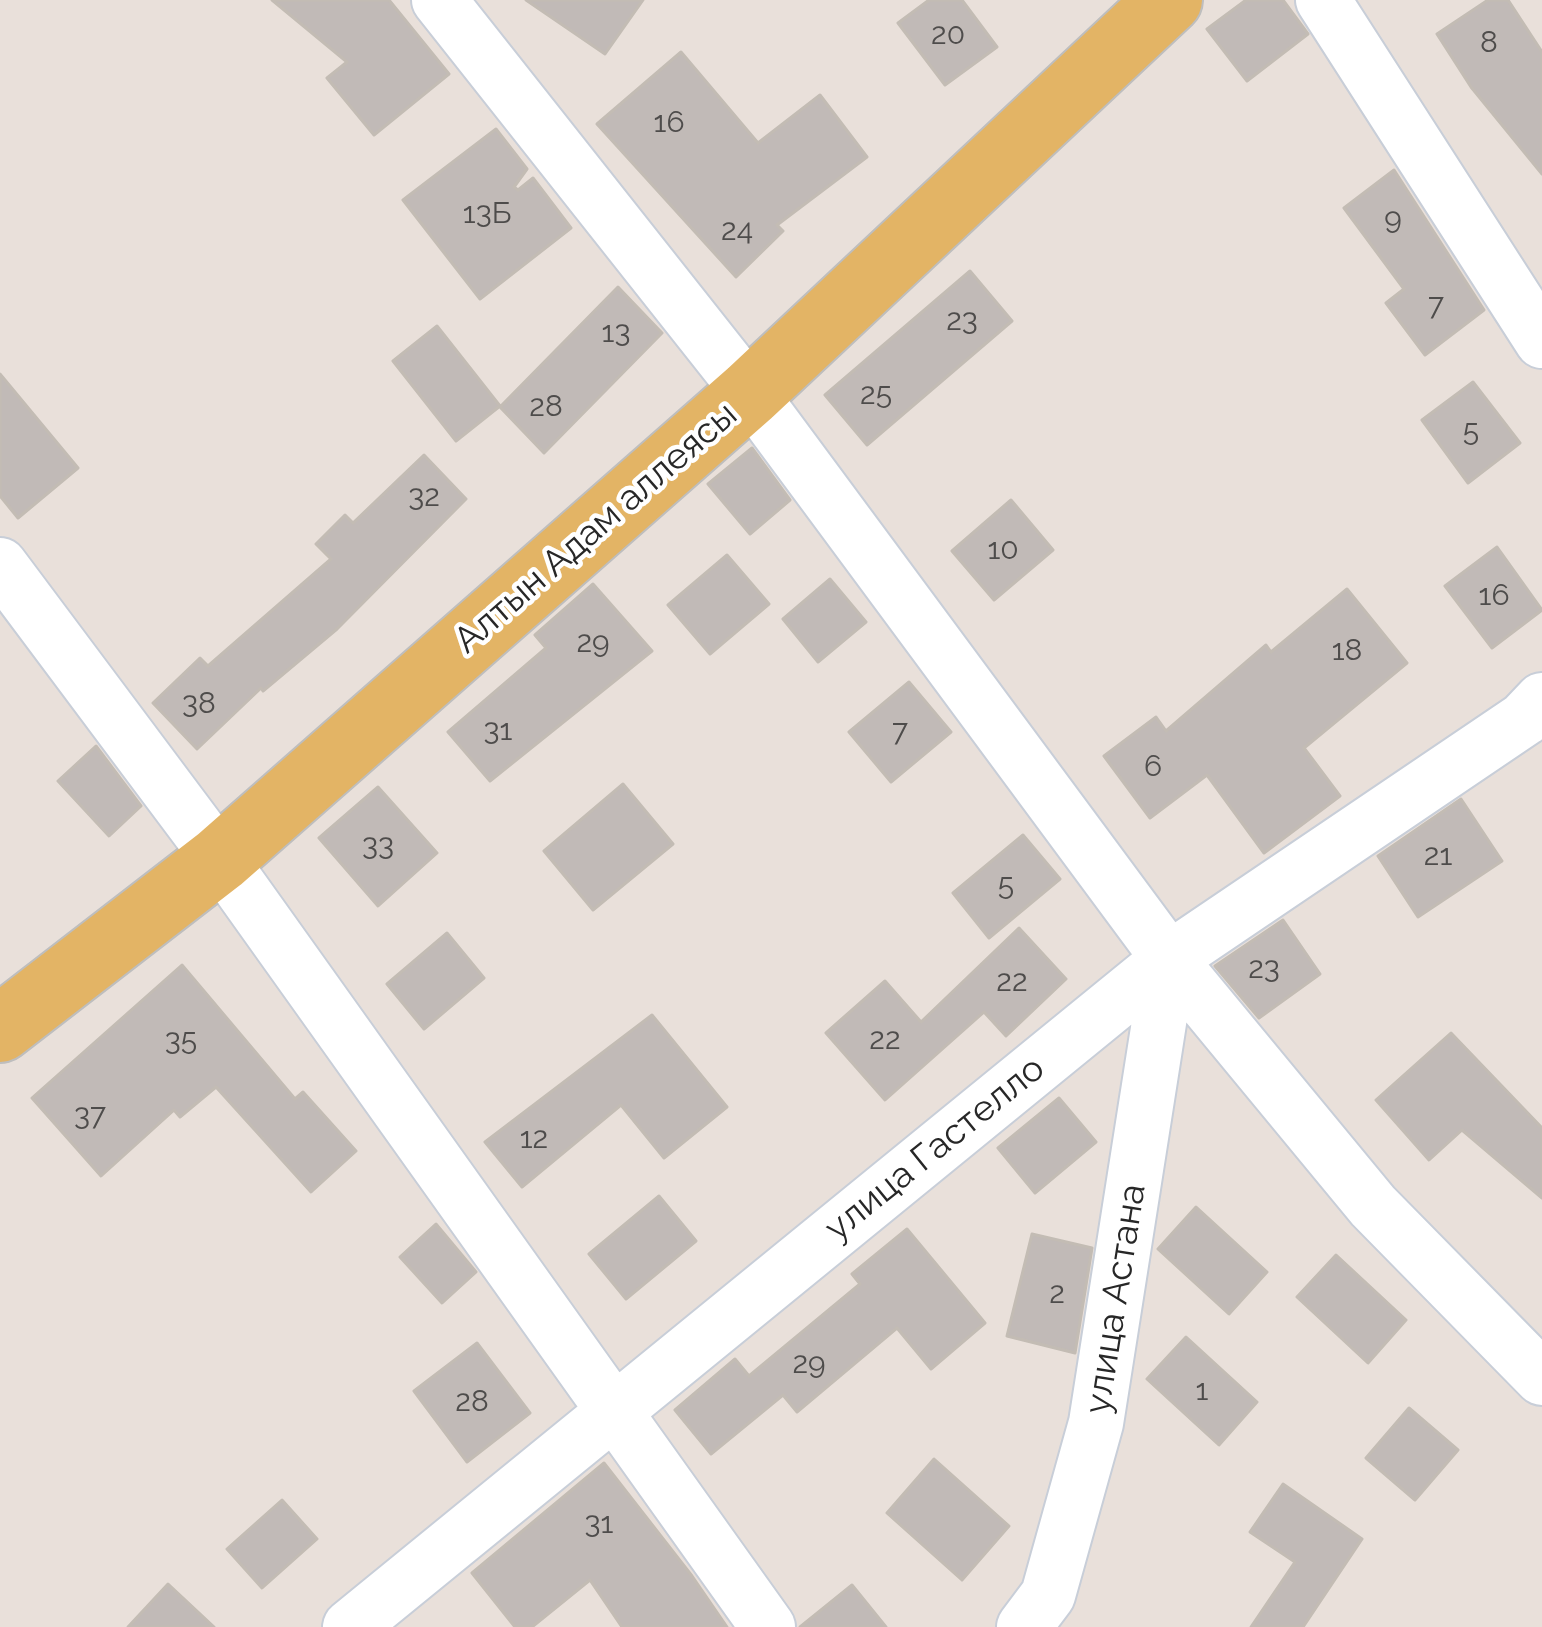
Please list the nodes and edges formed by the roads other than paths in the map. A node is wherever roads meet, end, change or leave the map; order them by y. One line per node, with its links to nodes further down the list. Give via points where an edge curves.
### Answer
1 (440, 0): 5 (street)
2 (1169, 0): 5 (main road, Алтын Адам аллеясы)
3 (1323, 0): 4 (street)
4 (1542, 341)
5 (750, 393): 8 (main road, Алтын Адам аллеясы); 9 (street)
6 (0, 565): 8 (street)
7 (1542, 700): 9 (street, улица Гастелло)
8 (220, 859): 10 (main road, Алтын Адам аллеясы); 12 (street)
9 (1169, 958): 11 (street, via 1373,1206); 12 (street, улица Гастелло); 15 (street, улица Астана, via 1096,1424 1048,1595)
10 (0, 1029)
11 (1542, 1378)
12 (617, 1410): 13 (street, улица Гастелло); 14 (street)
13 (350, 1627)
14 (768, 1627)
15 (1024, 1627)

